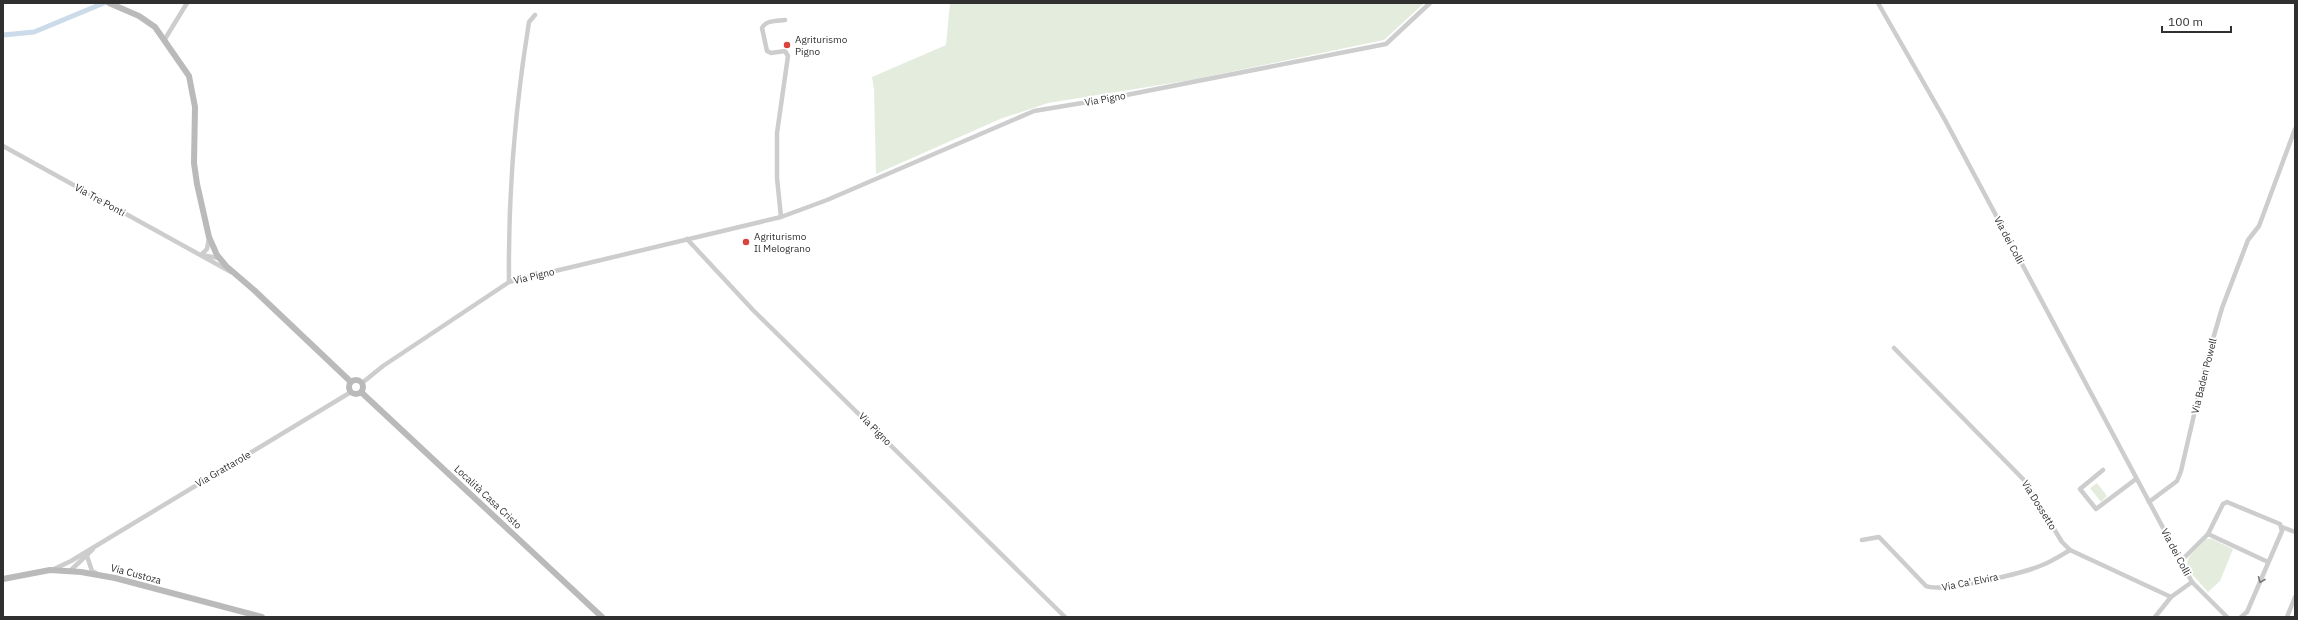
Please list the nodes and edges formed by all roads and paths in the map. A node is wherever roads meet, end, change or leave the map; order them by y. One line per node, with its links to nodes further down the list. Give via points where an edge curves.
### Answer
1 (187, 3): 7 (street)
2 (1430, 3): 10 (street, Via Pigno, via 1386,44 1034,111 827,200)
3 (1878, 3): 24 (street, Via dei Colli, via 1945,120)
4 (112, 4): 7 (street, via 139,16 155,27)
5 (535, 15): 17 (street, via 529,22 518,96)
6 (785, 20): 10 (street, via 764,24 762,28 767,51 785,51 788,56 776,133)
7 (165, 39): 11 (street, via 189,76 193,89 194,163)
8 (2295, 129): 25 (street, Via Baden Powell, via 2259,226 2248,240 2222,308 2206,363 2181,471 2177,481)
9 (3, 146): 13 (street, Via Tre Ponti)
10 (781, 216): 12 (street, Via Pigno)
11 (209, 237): 13 (street, via 207,249); 14 (street)
12 (687, 239): 17 (street, Via Pigno); 45 (street, Via Pigno, via 752,310)
13 (199, 254): 14 (street); 15 (street, Via Tre Ponti)
14 (219, 258): 15 (street); 16 (street)
15 (210, 261): 16 (street, Via Tre Ponti)
16 (238, 276): 19 (street)
17 (509, 282): 20 (street, Via Pigno, via 383,366)
18 (1894, 348): 31 (street, Via Dossetto, via 2024,480 2062,542)
19 (351, 382): 20 (street, via 356,380); 21 (street)
20 (362, 383): 22 (street)
21 (351, 392): 22 (street); 30 (street, Via Grattarole)
22 (361, 392): 44 (street, Località Casa Cristo)
23 (2103, 470): 24 (street, via 2080,489 2096,509)
24 (2136, 479): 25 (street, Via dei Colli)
25 (2149, 502): 34 (street, Via dei Colli)
26 (2282, 529): 27 (street); 28 (street, via 2280,524 2227,502 2223,504); 35 (street)
27 (2295, 532)
28 (2208, 534): 34 (street); 35 (street)
29 (1862, 540): 31 (street, Via Ca' Elvira, via 1879,537 1926,586 1932,589 1978,582 2040,566)
30 (95, 546): 32 (street, Via Grattarole); 33 (street, Via Grattarole)
31 (2070, 550): 41 (street, Via Dossetto)
32 (87, 556): 37 (street, Via Grattarole); 38 (street, via 92,571)
33 (71, 561): 36 (street, Via Grattarole); 37 (street)
34 (2181, 561): 40 (street, Via dei Colli)
35 (2268, 562): 48 (street, one-way to 48, via 2247,612)
36 (50, 570): 37 (street, Via Custoza); 39 (street, Via Custoza)
37 (70, 571): 38 (street, Via Custoza)
38 (97, 574): 43 (street, Via Custoza)
39 (3, 579)
40 (2192, 582): 41 (street); 47 (street, Via dei Colli)
41 (2171, 597): 46 (street)
42 (2295, 597): 49 (street)
43 (262, 617)
44 (602, 617)
45 (1064, 617)
46 (2155, 617)
47 (2227, 617)
48 (2241, 617)
49 (2287, 617)

